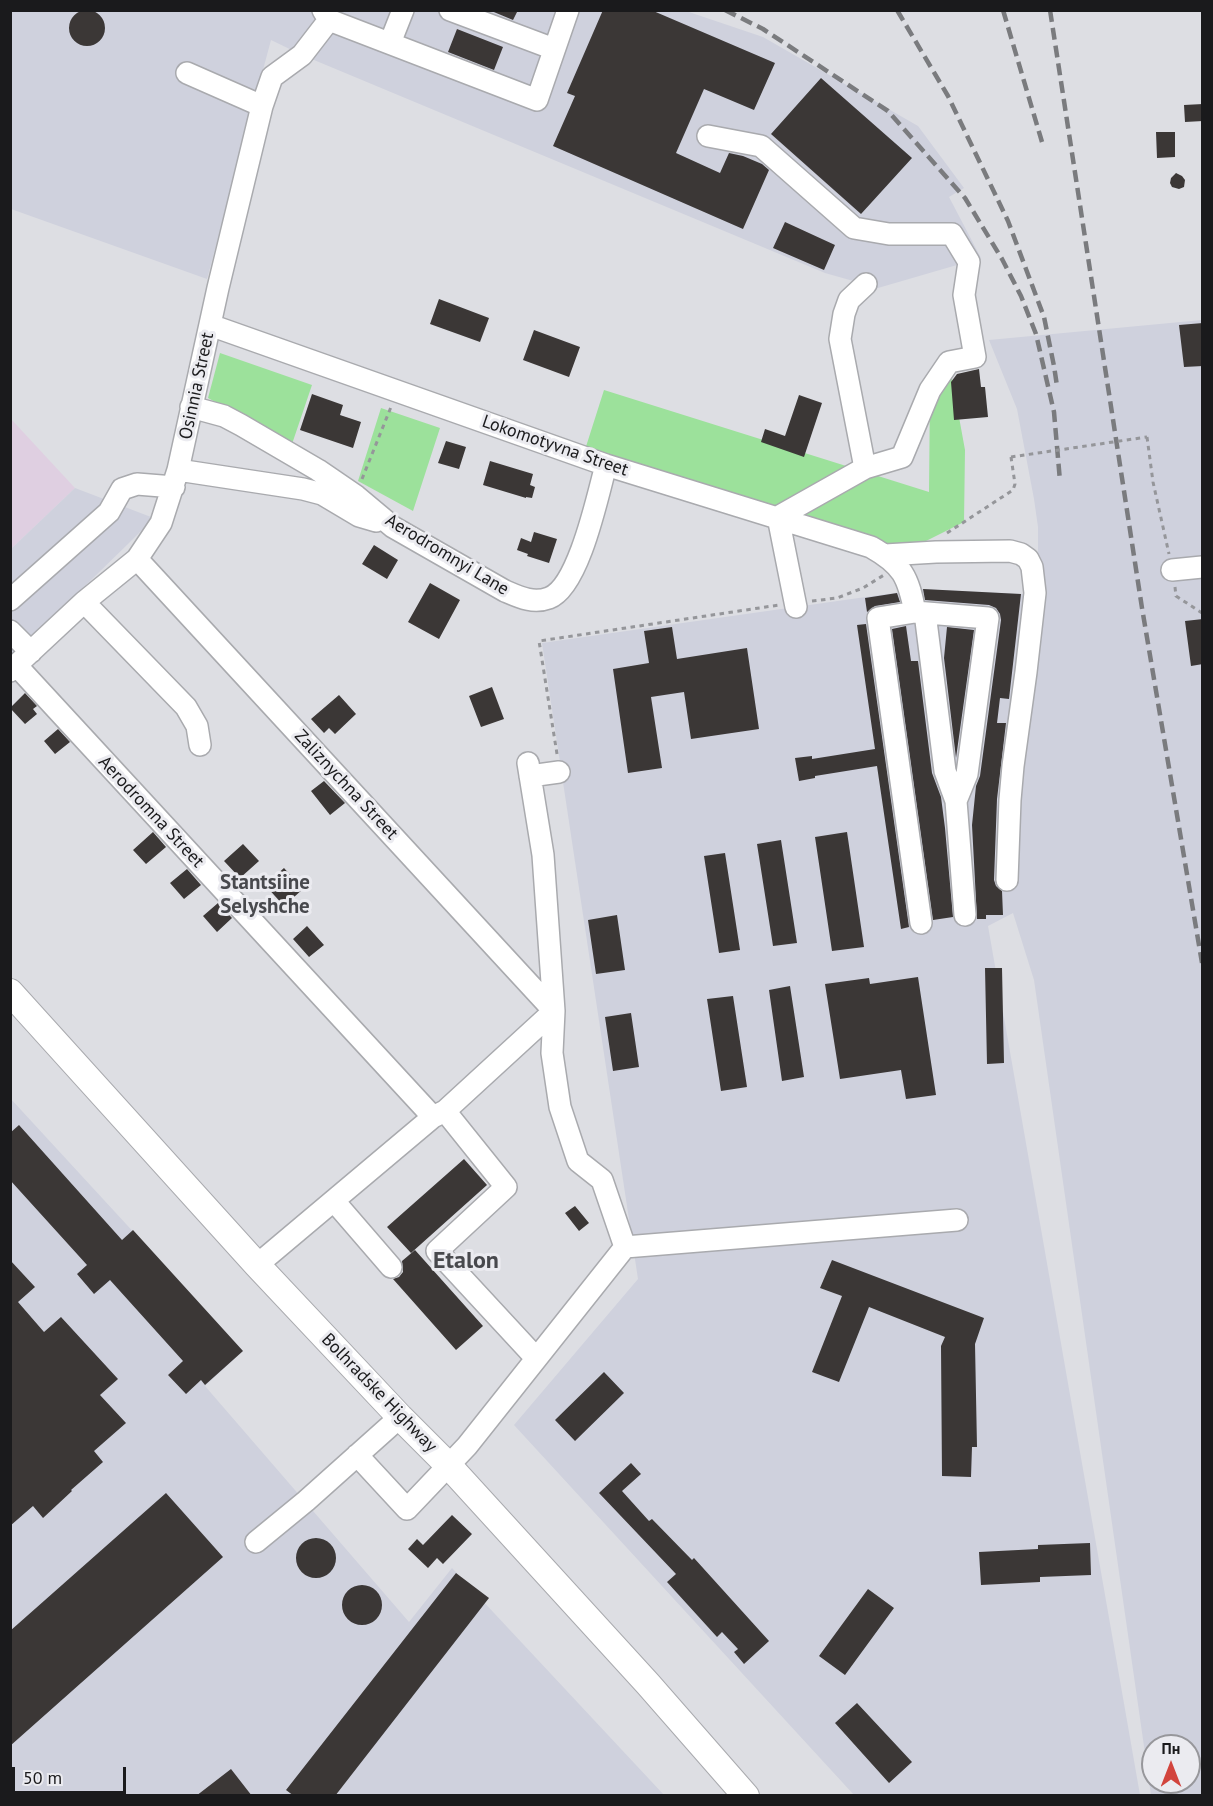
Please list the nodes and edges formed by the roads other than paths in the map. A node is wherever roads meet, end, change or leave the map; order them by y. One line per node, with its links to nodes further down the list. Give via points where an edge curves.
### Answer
1 (403, 10): 5 (street)
2 (450, 10): 6 (street)
3 (568, 10): 6 (street)
4 (326, 15): 5 (street); 8 (street, Osinnia Street, via 302,56 273,77)
5 (390, 43): 6 (street, via 537,100)
6 (554, 50)
7 (187, 73): 8 (street)
8 (262, 106): 11 (street, Osinnia Street)
9 (708, 136): 14 (street, via 760,146 854,228 889,234 952,234 969,262 964,295 975,357 949,362 930,390 902,457)
10 (866, 284): 14 (street, via 849,300 840,339)
11 (210, 325): 12 (street, Osinnia Street); 13 (street, Lokomotyvna Street)
12 (191, 407): 15 (street, Osinnia Street); 17 (street, Aerodromnyi Lane, via 224,416 328,476)
13 (606, 465): 16 (street, Lokomotyvna Street); 17 (street, Aerodromnyi Lane, via 584,545 563,586 552,597 537,601 505,591)
14 (865, 468): 16 (street)
15 (176, 478): 17 (street, via 303,489 359,516); 18 (street, Osinnia Street, via 160,523); 22 (street, via 122,489 109,512)
16 (778, 517): 19 (street, Lokomotyvna Street, via 871,547); 24 (street)
17 (393, 527)
18 (137, 559): 23 (street, Osinnia Street); 35 (street, Zaliznychna Street)
19 (892, 561): 25 (street); 31 (street, via 936,552 1010,551 1021,554 1032,567 1033,612 1013,766)
20 (1203, 567): 21 (street)
21 (1172, 570)
22 (10, 600)
23 (84, 602): 27 (street, Osinnia Street); 28 (street, via 186,707 197,726)
24 (796, 605)
25 (920, 612): 30 (street, via 945,771); 30 (street, via 987,618 967,774); 33 (street, via 878,618)
26 (10, 631): 27 (street, Aerodromna Street)
27 (19, 663): 36 (street, Aerodromna Street)
28 (200, 745)
29 (559, 772): 35 (street, via 529,769 543,855)
30 (956, 801): 32 (street)
31 (1007, 880)
32 (965, 915)
33 (921, 923)
34 (10, 992): 40 (main road, Bolhradske Highway)
35 (554, 1011): 36 (street); 39 (street, via 552,1053 560,1107 578,1161 602,1180)
36 (439, 1114): 37 (street); 42 (street, Aerodromna Street, via 506,1187 437,1251)
37 (334, 1201): 40 (street); 41 (street)
38 (957, 1220): 39 (street)
39 (625, 1247): 42 (street)
40 (257, 1264): 43 (main road, Bolhradske Highway)
41 (391, 1267)
42 (536, 1358): 45 (street)
43 (400, 1417): 44 (street); 45 (main road, Bolhradske Highway)
44 (357, 1455): 45 (street, via 407,1509); 46 (street)
45 (448, 1466): 47 (main road, Bolhradske Highway)
46 (256, 1542)
47 (746, 1796)

